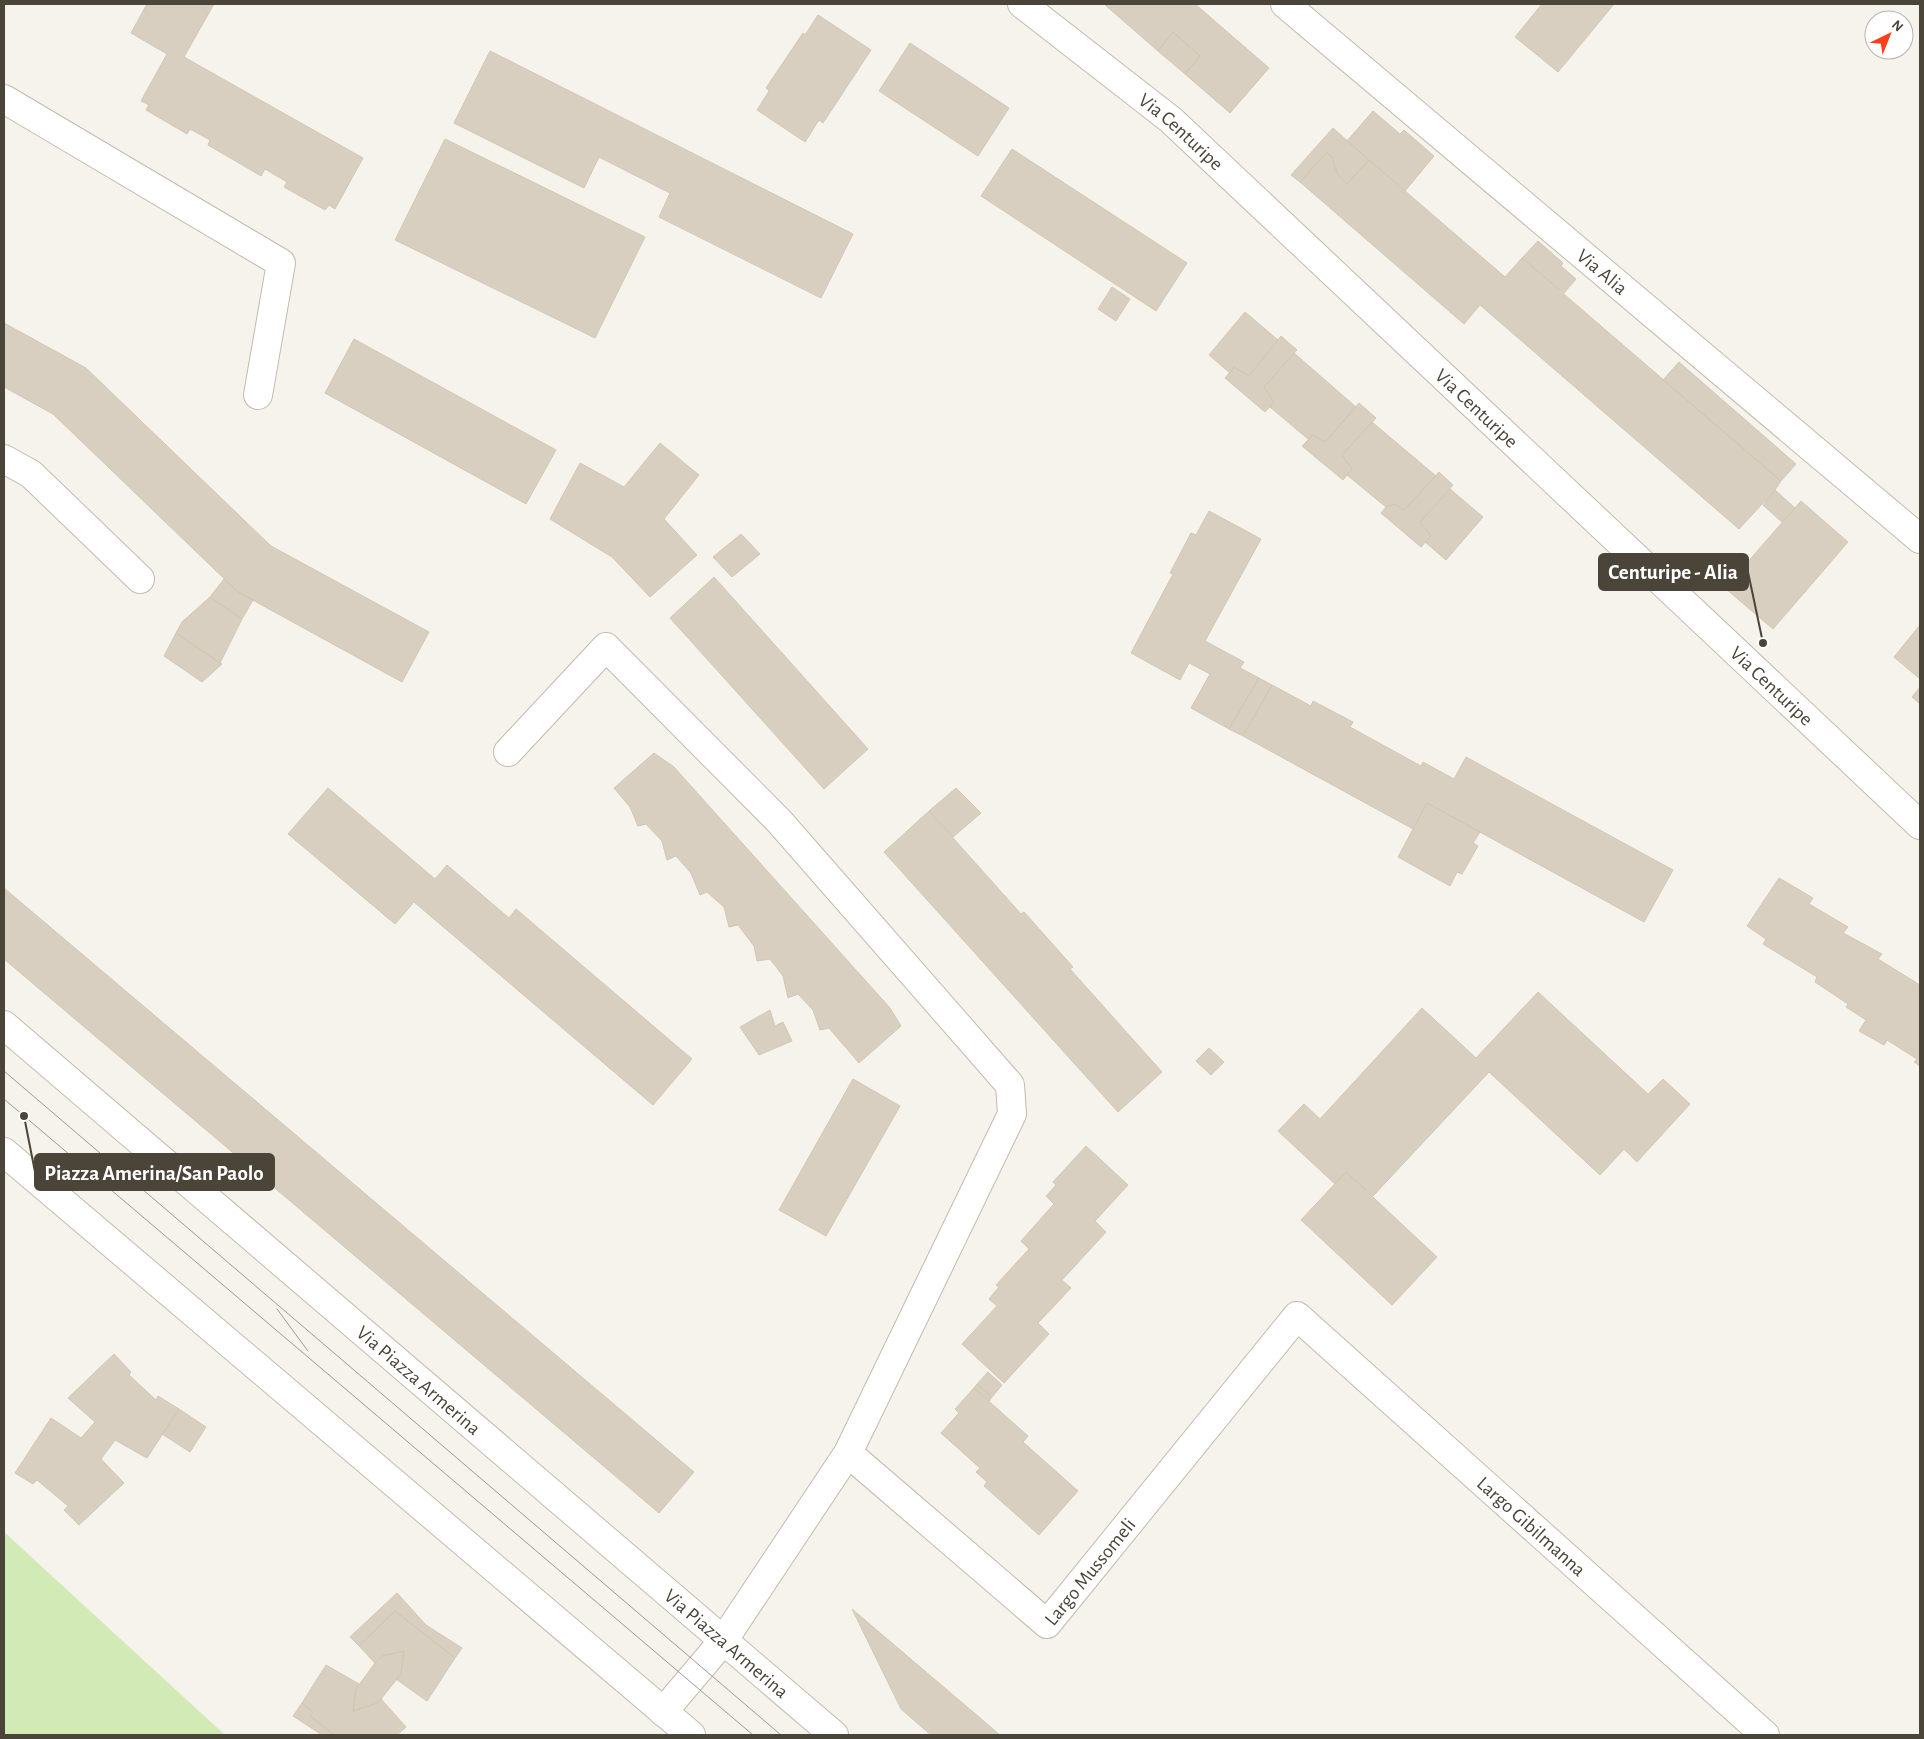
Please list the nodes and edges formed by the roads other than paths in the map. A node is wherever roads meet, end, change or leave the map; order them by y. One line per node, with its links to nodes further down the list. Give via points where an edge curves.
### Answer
1 (1022, 4): 9 (street, Via Centuripe, via 1171,120)
2 (1285, 4): 6 (street, Via Alia)
3 (4, 99): 4 (street, via 281,263)
4 (258, 395)
5 (4, 459): 7 (street, via 31,474)
6 (1920, 539)
7 (140, 579)
8 (508, 752): 13 (street, via 606,647 779,821 1010,1085 1012,1114)
9 (1920, 825)
10 (4, 1025): 14 (street, Via Piazza Armerina)
11 (4, 1152): 15 (street)
12 (1297, 1316): 13 (street, Largo Mussomeli, via 1047,1624); 18 (street, Largo Gibilmanna)
13 (848, 1453): 14 (street)
14 (723, 1641): 15 (street); 17 (street, Via Piazza Armerina)
15 (663, 1712): 16 (street)
16 (691, 1735)
17 (834, 1735)
18 (1765, 1735)

